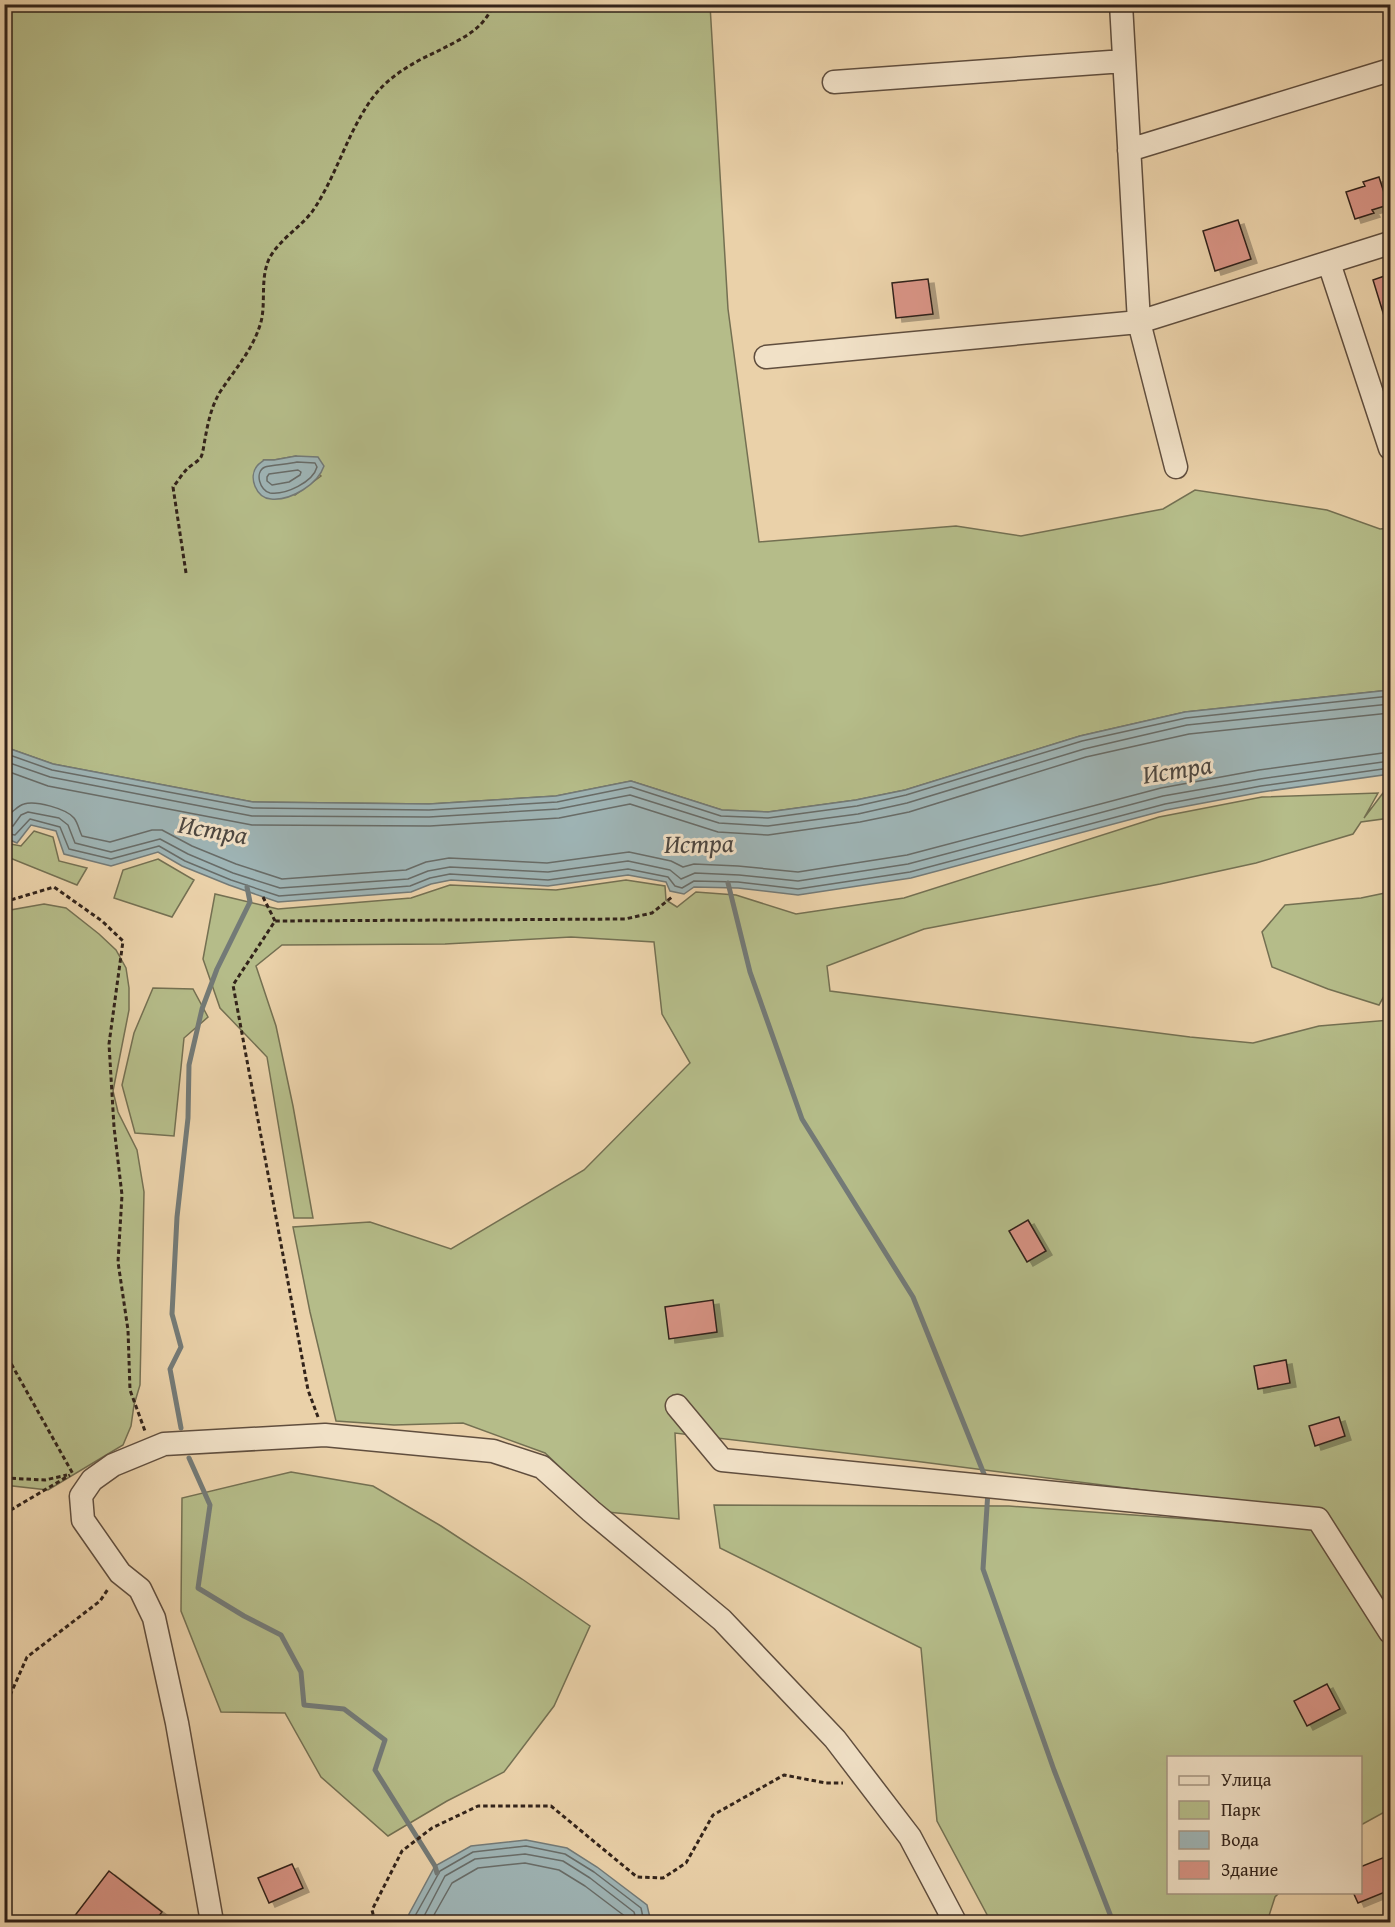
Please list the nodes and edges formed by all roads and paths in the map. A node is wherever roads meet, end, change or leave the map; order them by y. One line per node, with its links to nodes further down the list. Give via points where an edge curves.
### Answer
1 (493, 4): 13 (path, via 490,15 476,30 384,84 349,137 313,212 270,259 261,321 254,341 219,393 201,457 173,487)
2 (1121, 4): 3 (street)
3 (1124, 61): 5 (street); 6 (street)
4 (1390, 70): 6 (street)
5 (834, 82)
6 (1130, 150): 9 (street)
7 (1390, 243): 8 (street)
8 (1329, 263): 9 (street); 11 (street)
9 (1139, 322): 10 (street); 12 (street)
10 (766, 357)
11 (1390, 448)
12 (1176, 467)
13 (186, 573)
14 (263, 897): 17 (path)
15 (672, 897): 17 (path, via 652,913 625,919)
16 (4, 902): 21 (path, via 54,887 123,941 109,1044 122,1196 118,1262 128,1330 130,1390 146,1432)
17 (275, 921): 20 (path, via 233,985 308,1390)
18 (4, 1352): 22 (path)
19 (677, 1406): 26 (street, via 722,1460 1318,1519)
20 (325, 1436): 21 (street); 28 (street, via 493,1451 542,1467 722,1620 835,1739)
21 (164, 1444): 22 (street)
22 (82, 1477): 23 (path); 24 (path); 25 (street, via 83,1520)
23 (4, 1478)
24 (4, 1514)
25 (120, 1573): 27 (path, via 100,1601 27,1657); 29 (street, via 140,1590 154,1618)
26 (1390, 1632)
27 (4, 1708)
28 (869, 1783): 30 (path, via 826,1783 784,1775 713,1815 686,1863 663,1878 637,1877 551,1806 478,1806 432,1827 402,1851 372,1910); 31 (street, via 910,1836)
29 (212, 1923)
30 (375, 1923)
31 (955, 1923)

